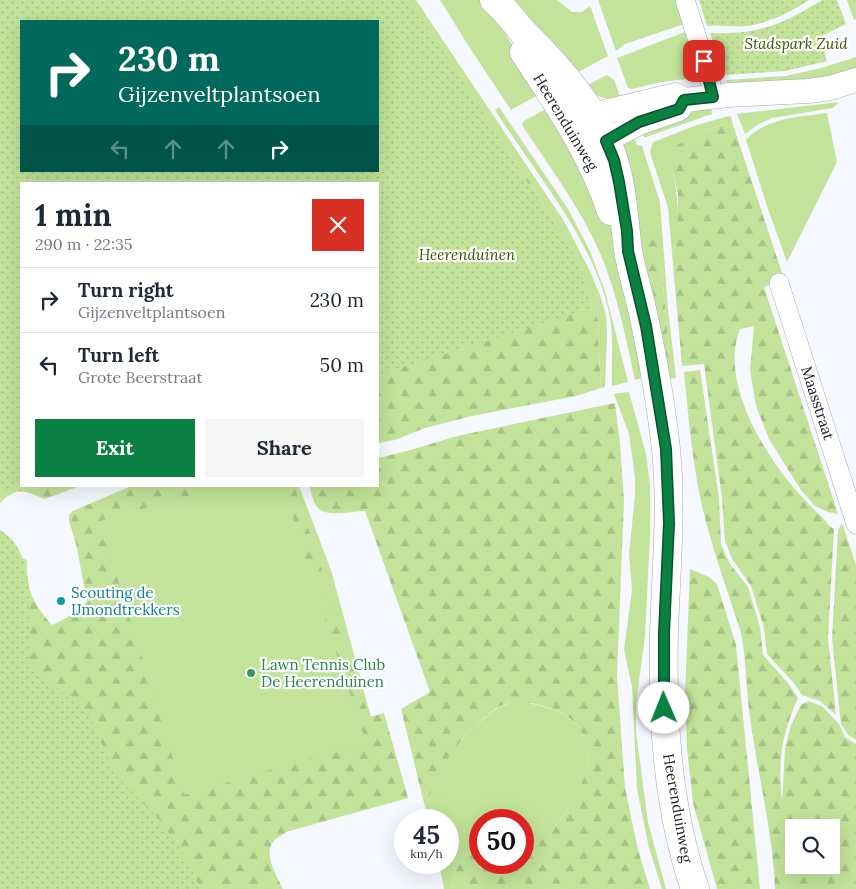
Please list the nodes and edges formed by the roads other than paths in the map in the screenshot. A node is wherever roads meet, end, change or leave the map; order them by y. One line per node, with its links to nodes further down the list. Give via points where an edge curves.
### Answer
1 (490, 0): 7 (main road, Heerenduinweg, via 492,8 546,84)
2 (494, 0): 7 (main road, Heerenduinweg, via 569,82)
3 (684, 0): 5 (street)
4 (856, 80): 5 (street, via 808,91)
5 (713, 97): 6 (street)
6 (684, 100): 7 (street, via 676,95 628,106); 8 (street, via 679,109 639,122)
7 (582, 122): 8 (main road, Heerenduinweg)
8 (596, 146): 11 (main road, Heerenduinweg, via 614,160 666,449 669,523 664,672 666,740 681,840)
9 (779, 283): 10 (street, Maasstraat)
10 (854, 512)
11 (695, 889)

